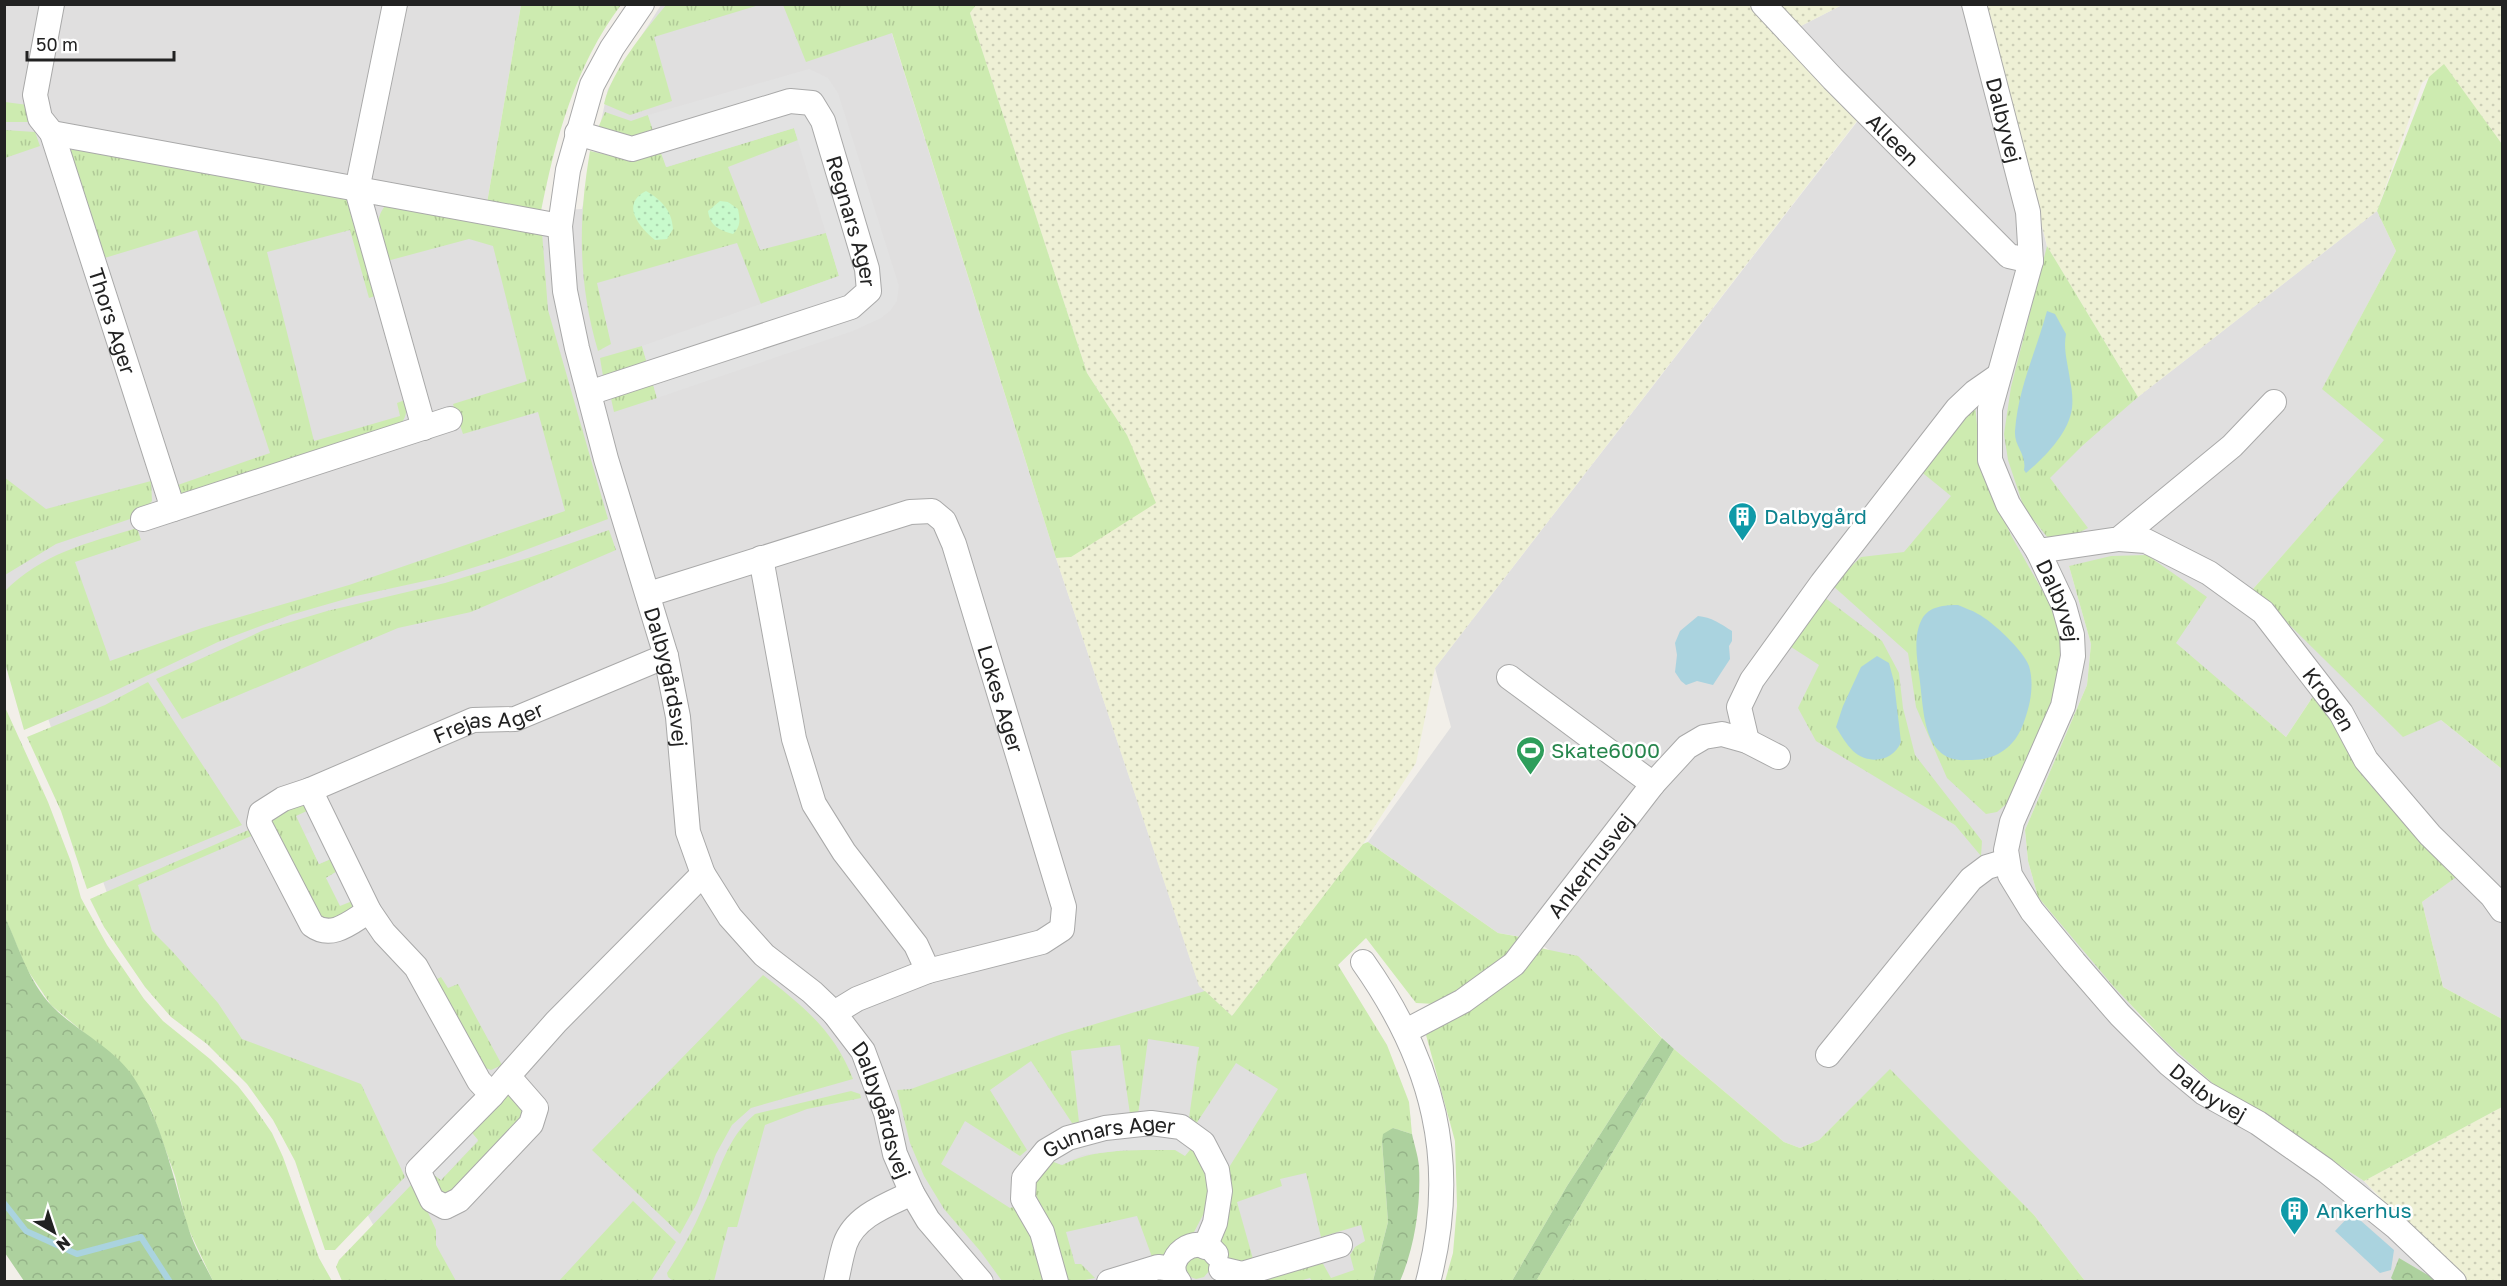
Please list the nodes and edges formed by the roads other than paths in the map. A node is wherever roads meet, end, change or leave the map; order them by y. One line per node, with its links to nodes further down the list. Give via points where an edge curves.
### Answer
1 (52, 4): 7 (street, Thors Ager, via 35,95 40,118)
2 (395, 4): 8 (street)
3 (642, 4): 6 (street, Dalbygårdsvej, via 592,85)
4 (1763, 4): 10 (street, Alleen, via 2008,256)
5 (1974, 4): 10 (street, Dalbyvej, via 2028,212)
6 (577, 132): 9 (street, Dalbygårdsvej); 12 (street, Regnars Ager, via 632,149 790,100 812,103 823,122 864,258 869,291 851,307)
7 (52, 133): 8 (street); 16 (street, Thors Ager)
8 (357, 190): 9 (street); 15 (street)
9 (560, 226): 12 (street, Dalbygårdsvej, via 565,291)
10 (2031, 261): 11 (street, Dalbyvej)
11 (1998, 376): 19 (street, Dalbyvej, via 1990,409 1990,460 2008,504); 24 (street, via 1957,409 1752,680 1739,707)
12 (589, 393): 21 (street, Dalbygårdsvej)
13 (2274, 402): 18 (street, via 2232,446)
14 (450, 419): 15 (street)
15 (424, 428): 16 (street)
16 (173, 509): 17 (street)
17 (142, 519)
18 (2119, 539): 19 (street, Krogen); 30 (street, Krogen, via 2146,541 2156,546 2209,573 2263,612 2341,713 2366,760)
19 (2038, 551): 28 (street, Dalbyvej, via 2064,606 2073,656 2063,706 2012,822)
20 (761, 558): 21 (street, Lokes Ager); 33 (street, via 794,739 814,804 844,852 916,945); 33 (street, Lokes Ager, via 910,512 932,511 944,521 954,544 1064,907 1062,929 1042,942)
21 (649, 594): 22 (street, Dalbygårdsvej)
22 (666, 656): 27 (street, Frejas Ager, via 515,719 473,720); 29 (street, Dalbygårdsvej, via 678,717 688,832)
23 (1509, 677): 26 (street)
24 (1747, 741): 25 (street, Ankerhusvej); 26 (street, Ankerhusvej, via 1722,734 1704,737 1687,747)
25 (1778, 757)
26 (1653, 784): 35 (street, Ankerhusvej, via 1514,964 1463,1001)
27 (310, 790): 31 (street); 31 (street, Frejas Ager, via 283,799 261,813 259,823 312,926 320,931 336,930)
28 (2007, 861): 36 (street, via 1987,867 1971,879); 49 (street, Dalbyvej, via 2010,875 2032,911 2120,1015 2169,1064 2204,1093 2258,1123 2325,1170)
29 (703, 874): 34 (street, Dalbygårdsvej, via 730,917 764,955); 37 (street)
30 (2502, 910)
31 (369, 911): 38 (street, via 416,967 479,1081)
32 (1363, 962): 35 (street)
33 (928, 971): 34 (street, Lokes Ager, via 857,999)
34 (834, 1013): 39 (street, Dalbygårdsvej, via 863,1051 876,1080 895,1154)
35 (1406, 1031): 48 (street, via 1427,1084 1438,1140 1442,1196 1436,1252)
36 (1828, 1054)
37 (508, 1076): 38 (street); 38 (street, via 536,1108 531,1124 459,1200 445,1207 432,1200 418,1170)
38 (492, 1095)
39 (912, 1192): 44 (street, via 868,1215 856,1226 845,1243); 45 (street, Dalbygårdsvej, via 928,1221)
40 (1340, 1245): 43 (street, via 1242,1274)
41 (1205, 1246): 42 (street, via 1185,1247 1174,1260); 43 (street, via 1219,1258); 46 (street, Gunnars Ager, via 1215,1223 1220,1191 1217,1170 1203,1143 1181,1126 1151,1123 1105,1128 1068,1138 1046,1151 1024,1178 1023,1199 1042,1232)
42 (1176, 1275): 47 (street, via 1158,1267)
43 (1219, 1275)
44 (836, 1281)
45 (981, 1281)
46 (1056, 1281)
47 (1109, 1281)
48 (1428, 1281)
49 (2454, 1281)

